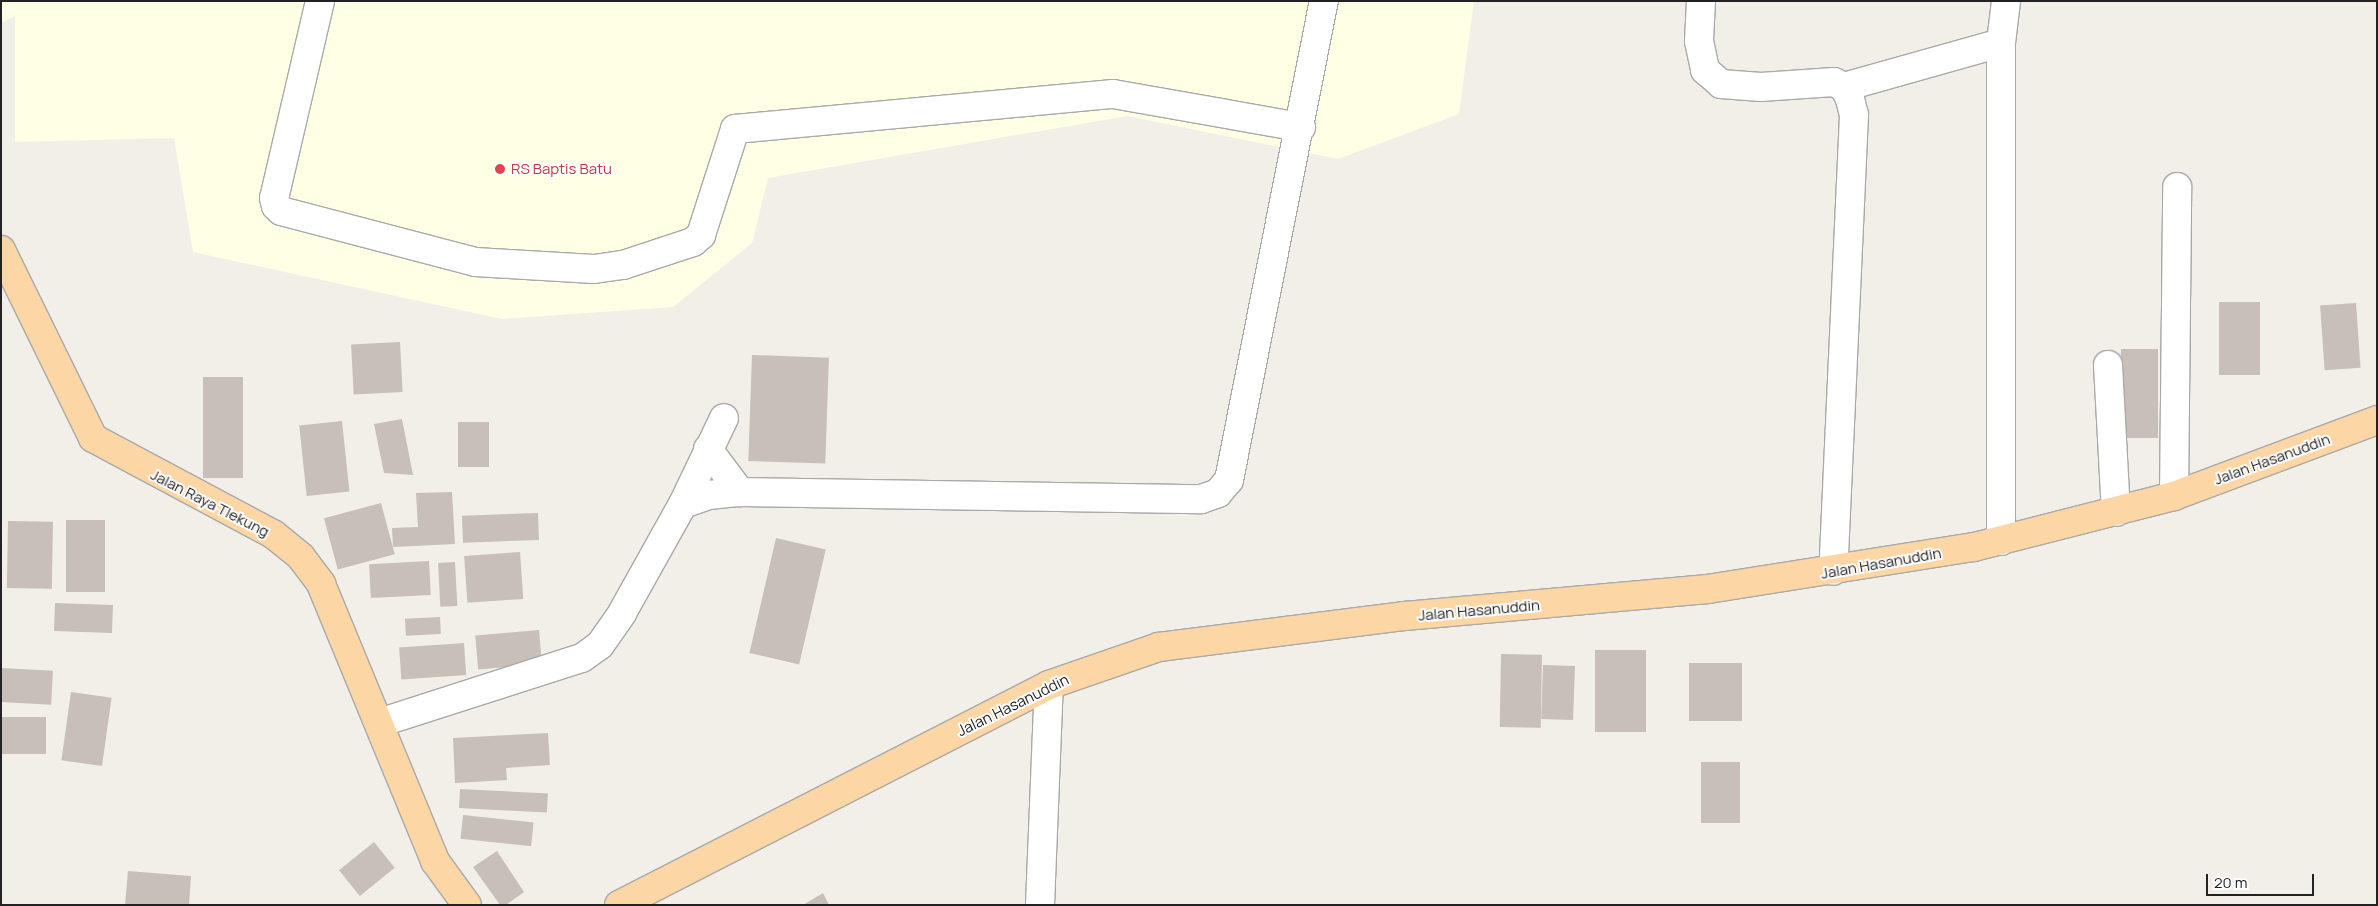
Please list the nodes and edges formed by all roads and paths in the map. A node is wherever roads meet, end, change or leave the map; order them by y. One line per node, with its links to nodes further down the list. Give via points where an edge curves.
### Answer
1 (1324, 1): 7 (street)
2 (1701, 1): 6 (street, via 1699,41 1705,70 1721,84 1761,87 1820,81)
3 (2006, 1): 5 (street)
4 (314, 2): 7 (street, via 274,198 276,206 281,211 476,262 594,269 622,265 693,242 701,234 735,128 1113,94)
5 (2001, 43): 6 (street); 18 (street)
6 (1844, 87): 19 (street, via 1854,115)
7 (1301, 127): 14 (street, via 1229,480 1218,493 1191,499)
8 (2177, 187): 15 (street)
9 (1, 250): 21 (main road, Jalan Raya Tlekung, via 93,438 273,534 301,557 321,584)
10 (2108, 365): 17 (street)
11 (724, 418): 13 (street)
12 (2377, 420): 15 (main road, Jalan Hasanuddin)
13 (708, 449): 14 (street); 16 (street)
14 (740, 492): 16 (street)
15 (2174, 496): 17 (main road, Jalan Hasanuddin)
16 (683, 504): 21 (street, via 622,612 600,644 582,658)
17 (2116, 512): 18 (main road, Jalan Hasanuddin)
18 (2001, 541): 19 (main road, Jalan Hasanuddin)
19 (1834, 571): 20 (main road, Jalan Hasanuddin, via 1708,589 1204,638 1117,659)
20 (1049, 685): 23 (main road, Jalan Hasanuddin); 24 (street)
21 (379, 723): 22 (main road, Jalan Raya Tlekung, via 435,861)
22 (466, 905)
23 (619, 905)
24 (1040, 905)

